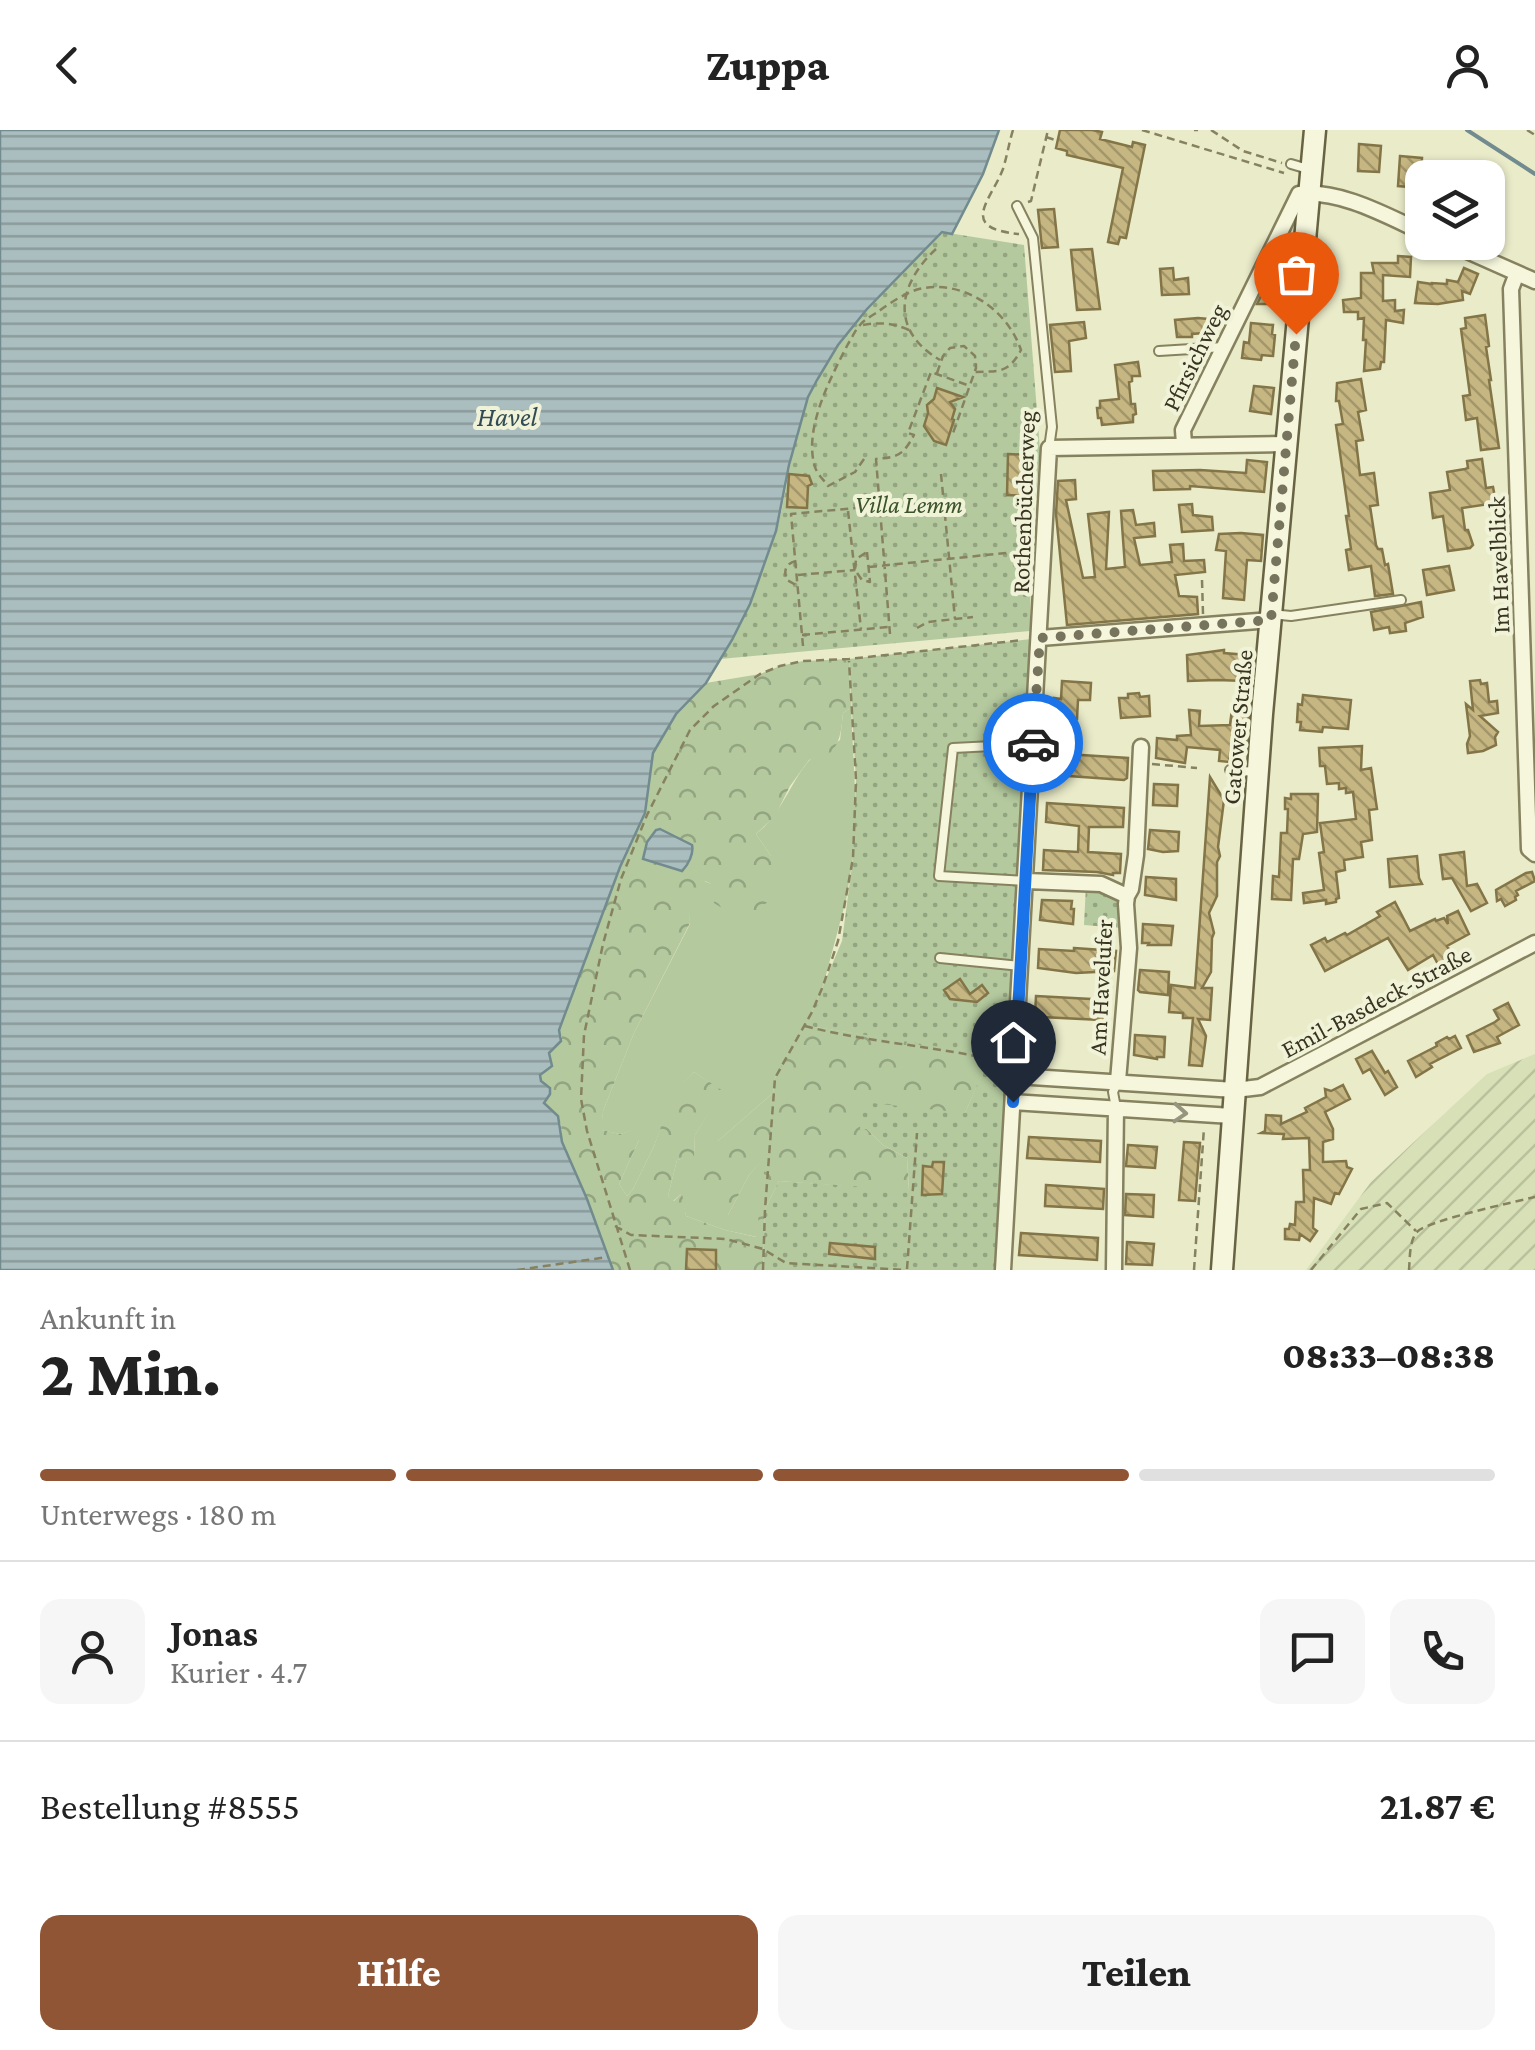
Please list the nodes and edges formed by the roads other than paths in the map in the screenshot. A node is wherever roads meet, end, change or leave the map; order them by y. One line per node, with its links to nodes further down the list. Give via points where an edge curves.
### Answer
1 (1316, 130): 3 (main road, Gatower Straße)
2 (1291, 165): 3 (lane)
3 (1312, 170): 4 (main road, Gatower Straße)
4 (1311, 193): 6 (street); 10 (street, Pfirsichweg, via 1299,194); 13 (main road, Gatower Straße)
5 (1017, 206): 14 (lane, Rothenbücherweg, via 1033,238)
6 (1405, 225)
7 (1488, 260): 8 (street)
8 (1517, 273): 9 (street); 22 (street, Im Havelblick, via 1512,309)
9 (1535, 280)
10 (1224, 347): 11 (lane); 12 (street, Pfirsichweg, via 1183,430)
11 (1159, 351)
12 (1184, 444): 13 (street); 14 (street)
13 (1286, 444): 16 (main road, Gatower Straße)
14 (1050, 448): 17 (street, Rothenbücherweg)
15 (1402, 600): 16 (lane)
16 (1271, 617): 17 (street); 21 (main road, Gatower Straße)
17 (1040, 638): 18 (street, Rothenbücherweg)
18 (1034, 744): 23 (street, Rothenbücherweg); 23 (lane, via 953,748 939,876)
19 (1141, 755): 24 (street, Am Havelufer)
20 (1230, 770): 21 (lane)
21 (1258, 772): 30 (main road, Gatower Straße)
22 (1535, 854)
23 (1027, 881): 24 (street, Am Havelufer, via 1100,884); 27 (street, Rothenbücherweg)
24 (1127, 896): 29 (street, Am Havelufer)
25 (1535, 943): 30 (street, Emil-Basdeck-Straße, via 1260,1088)
26 (940, 958): 27 (lane)
27 (1022, 966): 28 (street, Rothenbücherweg)
28 (1015, 1070): 29 (street); 31 (street, Rothenbücherweg)
29 (1118, 1081): 30 (street); 32 (lane)
30 (1235, 1090): 33 (main road, Gatower Straße)
31 (1013, 1102): 32 (street); 34 (street, Rothenbücherweg)
32 (1116, 1108): 33 (street, one-way to 33); 35 (street)
33 (1223, 1116): 36 (main road, Gatower Straße)
34 (1004, 1270)
35 (1114, 1270)
36 (1222, 1270)

